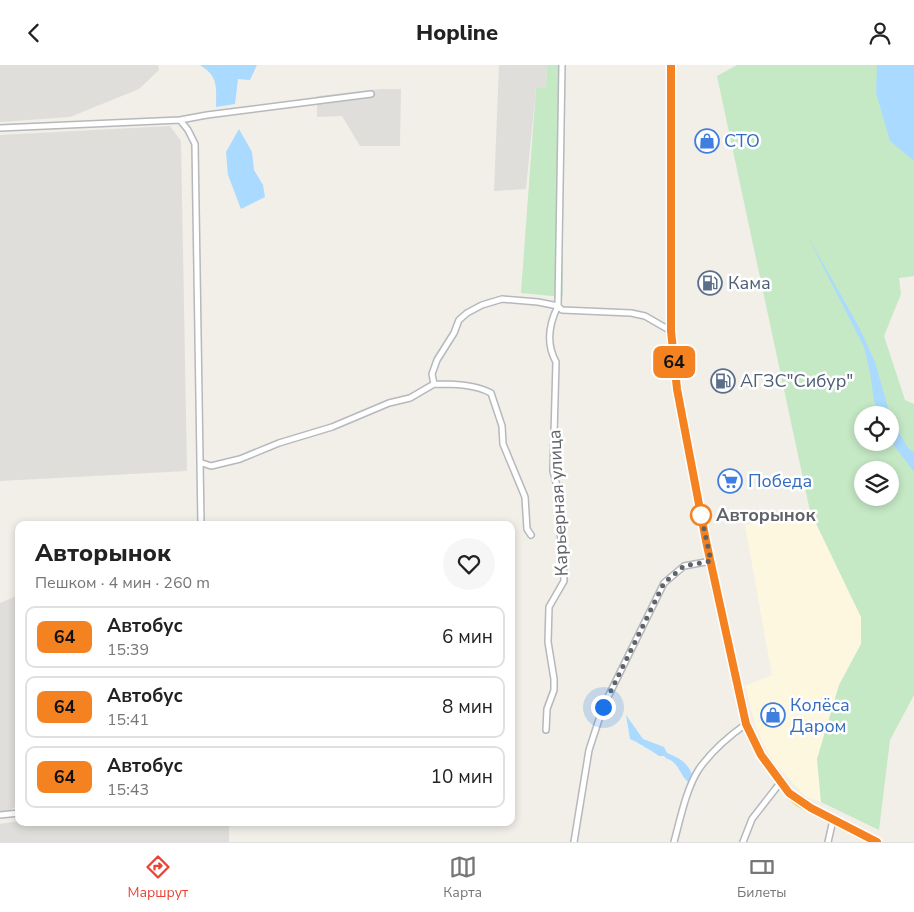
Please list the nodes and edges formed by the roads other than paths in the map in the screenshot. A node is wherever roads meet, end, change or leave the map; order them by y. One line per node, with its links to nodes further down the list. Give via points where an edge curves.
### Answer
1 (562, 65): 6 (street, Карьерная улица)
2 (671, 65): 7 (main road)
3 (371, 94): 4 (street)
4 (180, 120): 5 (street); 9 (street, via 195,143)
5 (0, 129)
6 (558, 307): 7 (street, via 562,311 638,314); 8 (street, via 502,299 467,313 459,320 437,360 432,374); 14 (street, Карьерная улица, via 549,343 556,362 553,471 559,494 564,581 550,607 548,642 554,690 547,709)
7 (671, 331): 12 (main road, via 677,389)
8 (434, 385): 9 (street, via 332,427 240,459 211,466); 11 (street, via 455,384 491,393 502,425 503,444 525,497 527,529)
9 (202, 463): 10 (street)
10 (201, 521)
11 (531, 535)
12 (711, 561): 13 (main road); 19 (street, via 684,566 664,583 603,707 590,750)
13 (746, 724): 15 (main road); 20 (street, via 733,733 699,770)
14 (546, 729)
15 (780, 783): 18 (main road, via 798,801); 21 (street, via 752,819)
16 (15, 813): 17 (street)
17 (0, 815)
18 (833, 820): 22 (street); 23 (main road)
19 (574, 842)
20 (674, 842)
21 (743, 842)
22 (828, 842)
23 (877, 842)

